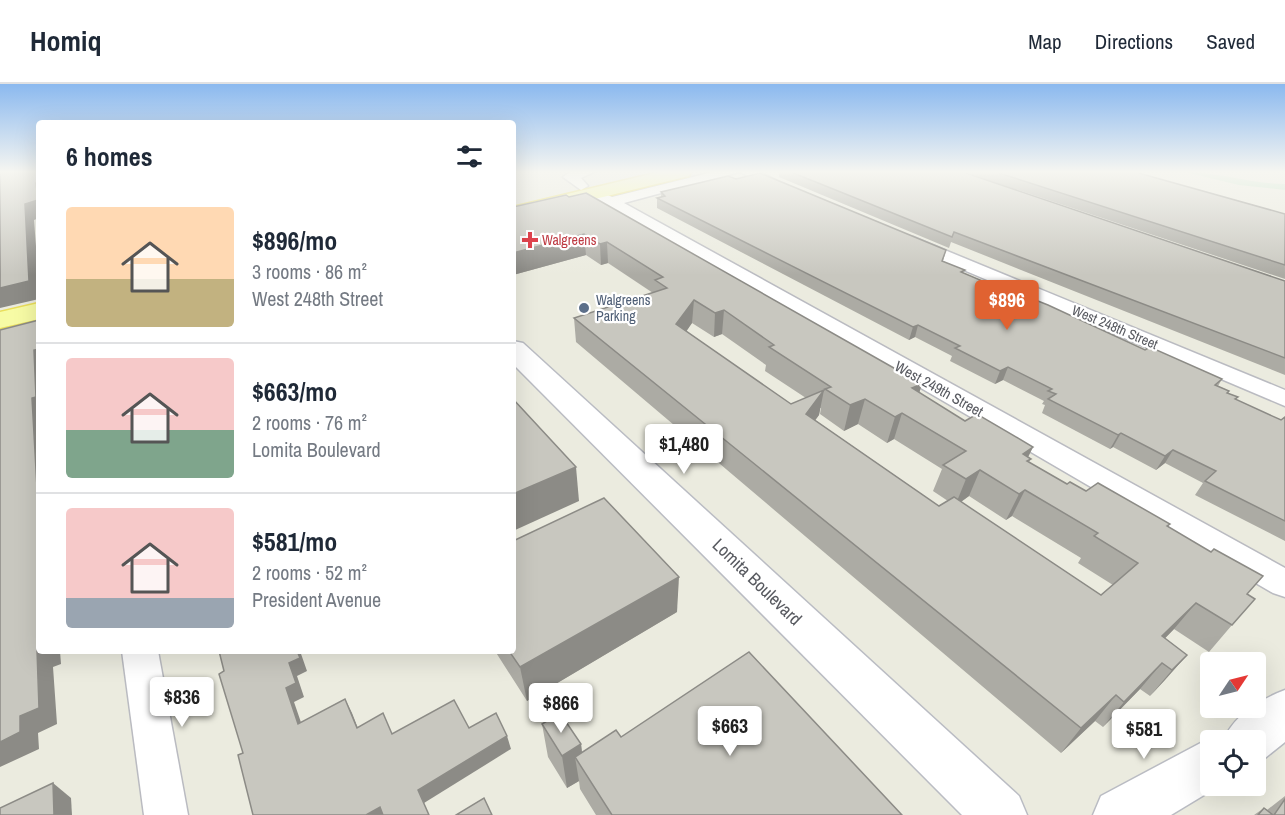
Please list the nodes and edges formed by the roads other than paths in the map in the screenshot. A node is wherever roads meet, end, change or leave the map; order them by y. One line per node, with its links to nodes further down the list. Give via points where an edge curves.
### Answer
1 (535, 206): 3 (main road)
2 (625, 206): 11 (street, West 249th Street)
3 (516, 212)
4 (892, 234): 10 (street, West 248th Street)
5 (36, 312): 6 (main road)
6 (0, 320)
7 (36, 327): 8 (main road)
8 (0, 336)
9 (516, 352): 17 (main road, Lomita Boulevard)
10 (1285, 399)
11 (1285, 584)
12 (140, 654): 16 (street)
13 (1285, 712): 14 (main road)
14 (1262, 730)
15 (1200, 768): 18 (main road)
16 (166, 815)
17 (1000, 815)
18 (1120, 815)

